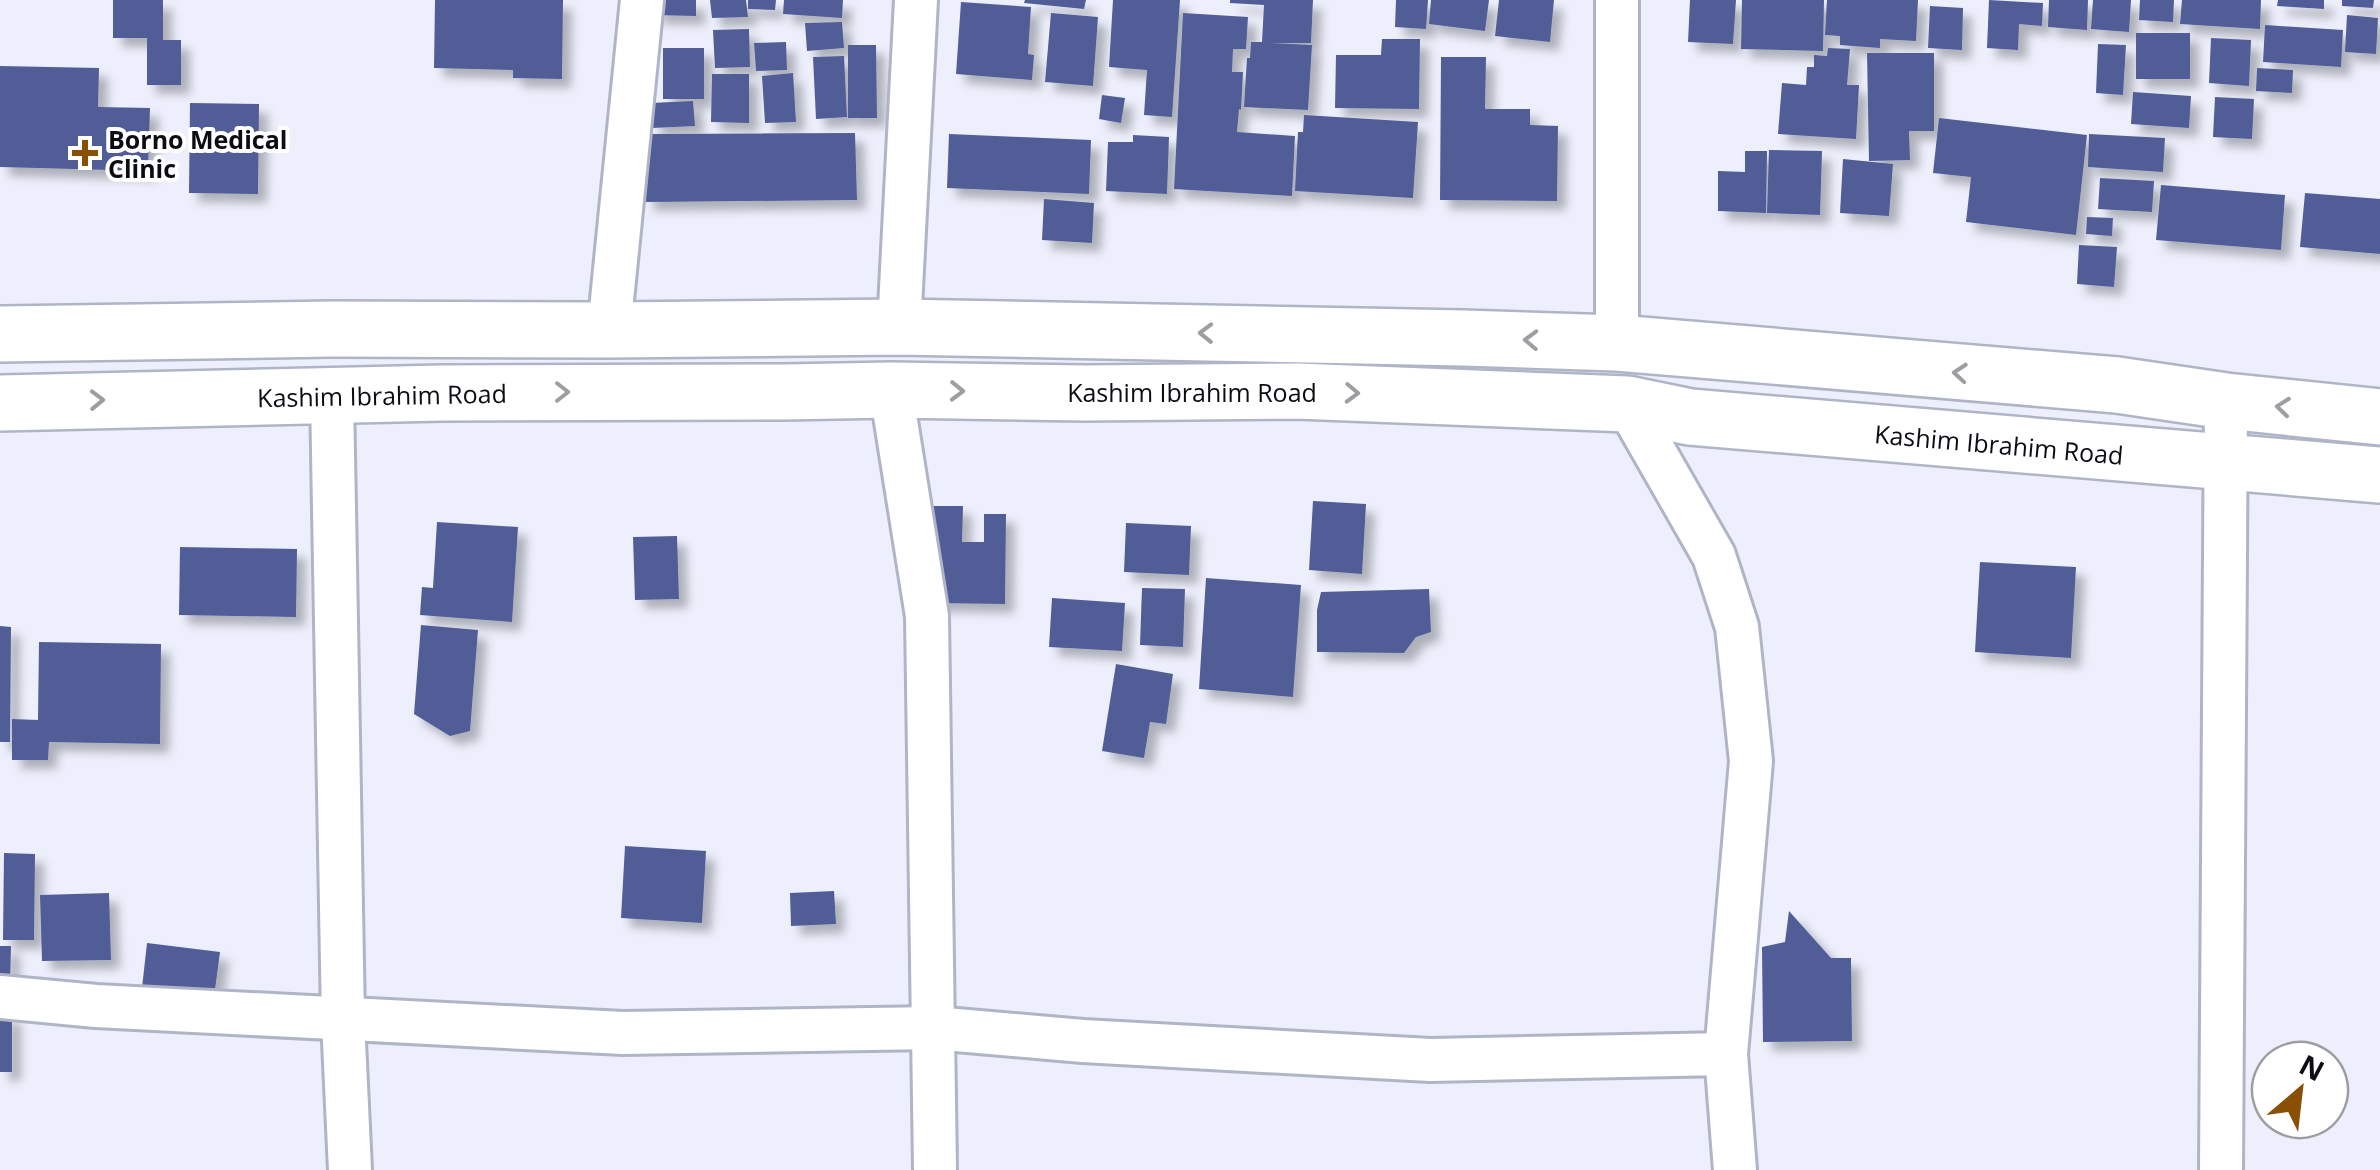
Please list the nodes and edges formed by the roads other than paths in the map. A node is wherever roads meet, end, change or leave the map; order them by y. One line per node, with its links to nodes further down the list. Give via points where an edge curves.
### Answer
1 (642, 0): 5 (street)
2 (916, 0): 4 (street)
3 (1618, 0): 7 (street)
4 (899, 327): 5 (highway); 7 (highway, one-way to 4)
5 (608, 330): 6 (highway)
6 (0, 334)
7 (1617, 343): 10 (highway, one-way to 7, via 2117,385)
8 (892, 390): 9 (highway, Kashim Ibrahim Road, one-way to 8); 12 (highway, Kashim Ibrahim Road, one-way to 12, via 1298,391); 18 (street, via 927,616)
9 (332, 395): 11 (highway, Kashim Ibrahim Road, one-way to 9); 17 (street)
10 (2226, 401): 13 (highway, one-way to 10); 14 (street)
11 (0, 403)
12 (1627, 404): 14 (highway, Kashim Ibrahim Road, via 1690,417); 19 (street, via 1714,556 1737,627 1751,761)
13 (2380, 418)
14 (2226, 464): 15 (highway, Kashim Ibrahim Road); 23 (street)
15 (2380, 476)
16 (0, 997): 17 (street)
17 (343, 1020): 18 (street, via 623,1033); 20 (street)
18 (933, 1028): 19 (street, via 1430,1060); 21 (street)
19 (1726, 1054): 22 (street)
20 (350, 1170)
21 (934, 1170)
22 (1736, 1170)
23 (2220, 1170)

